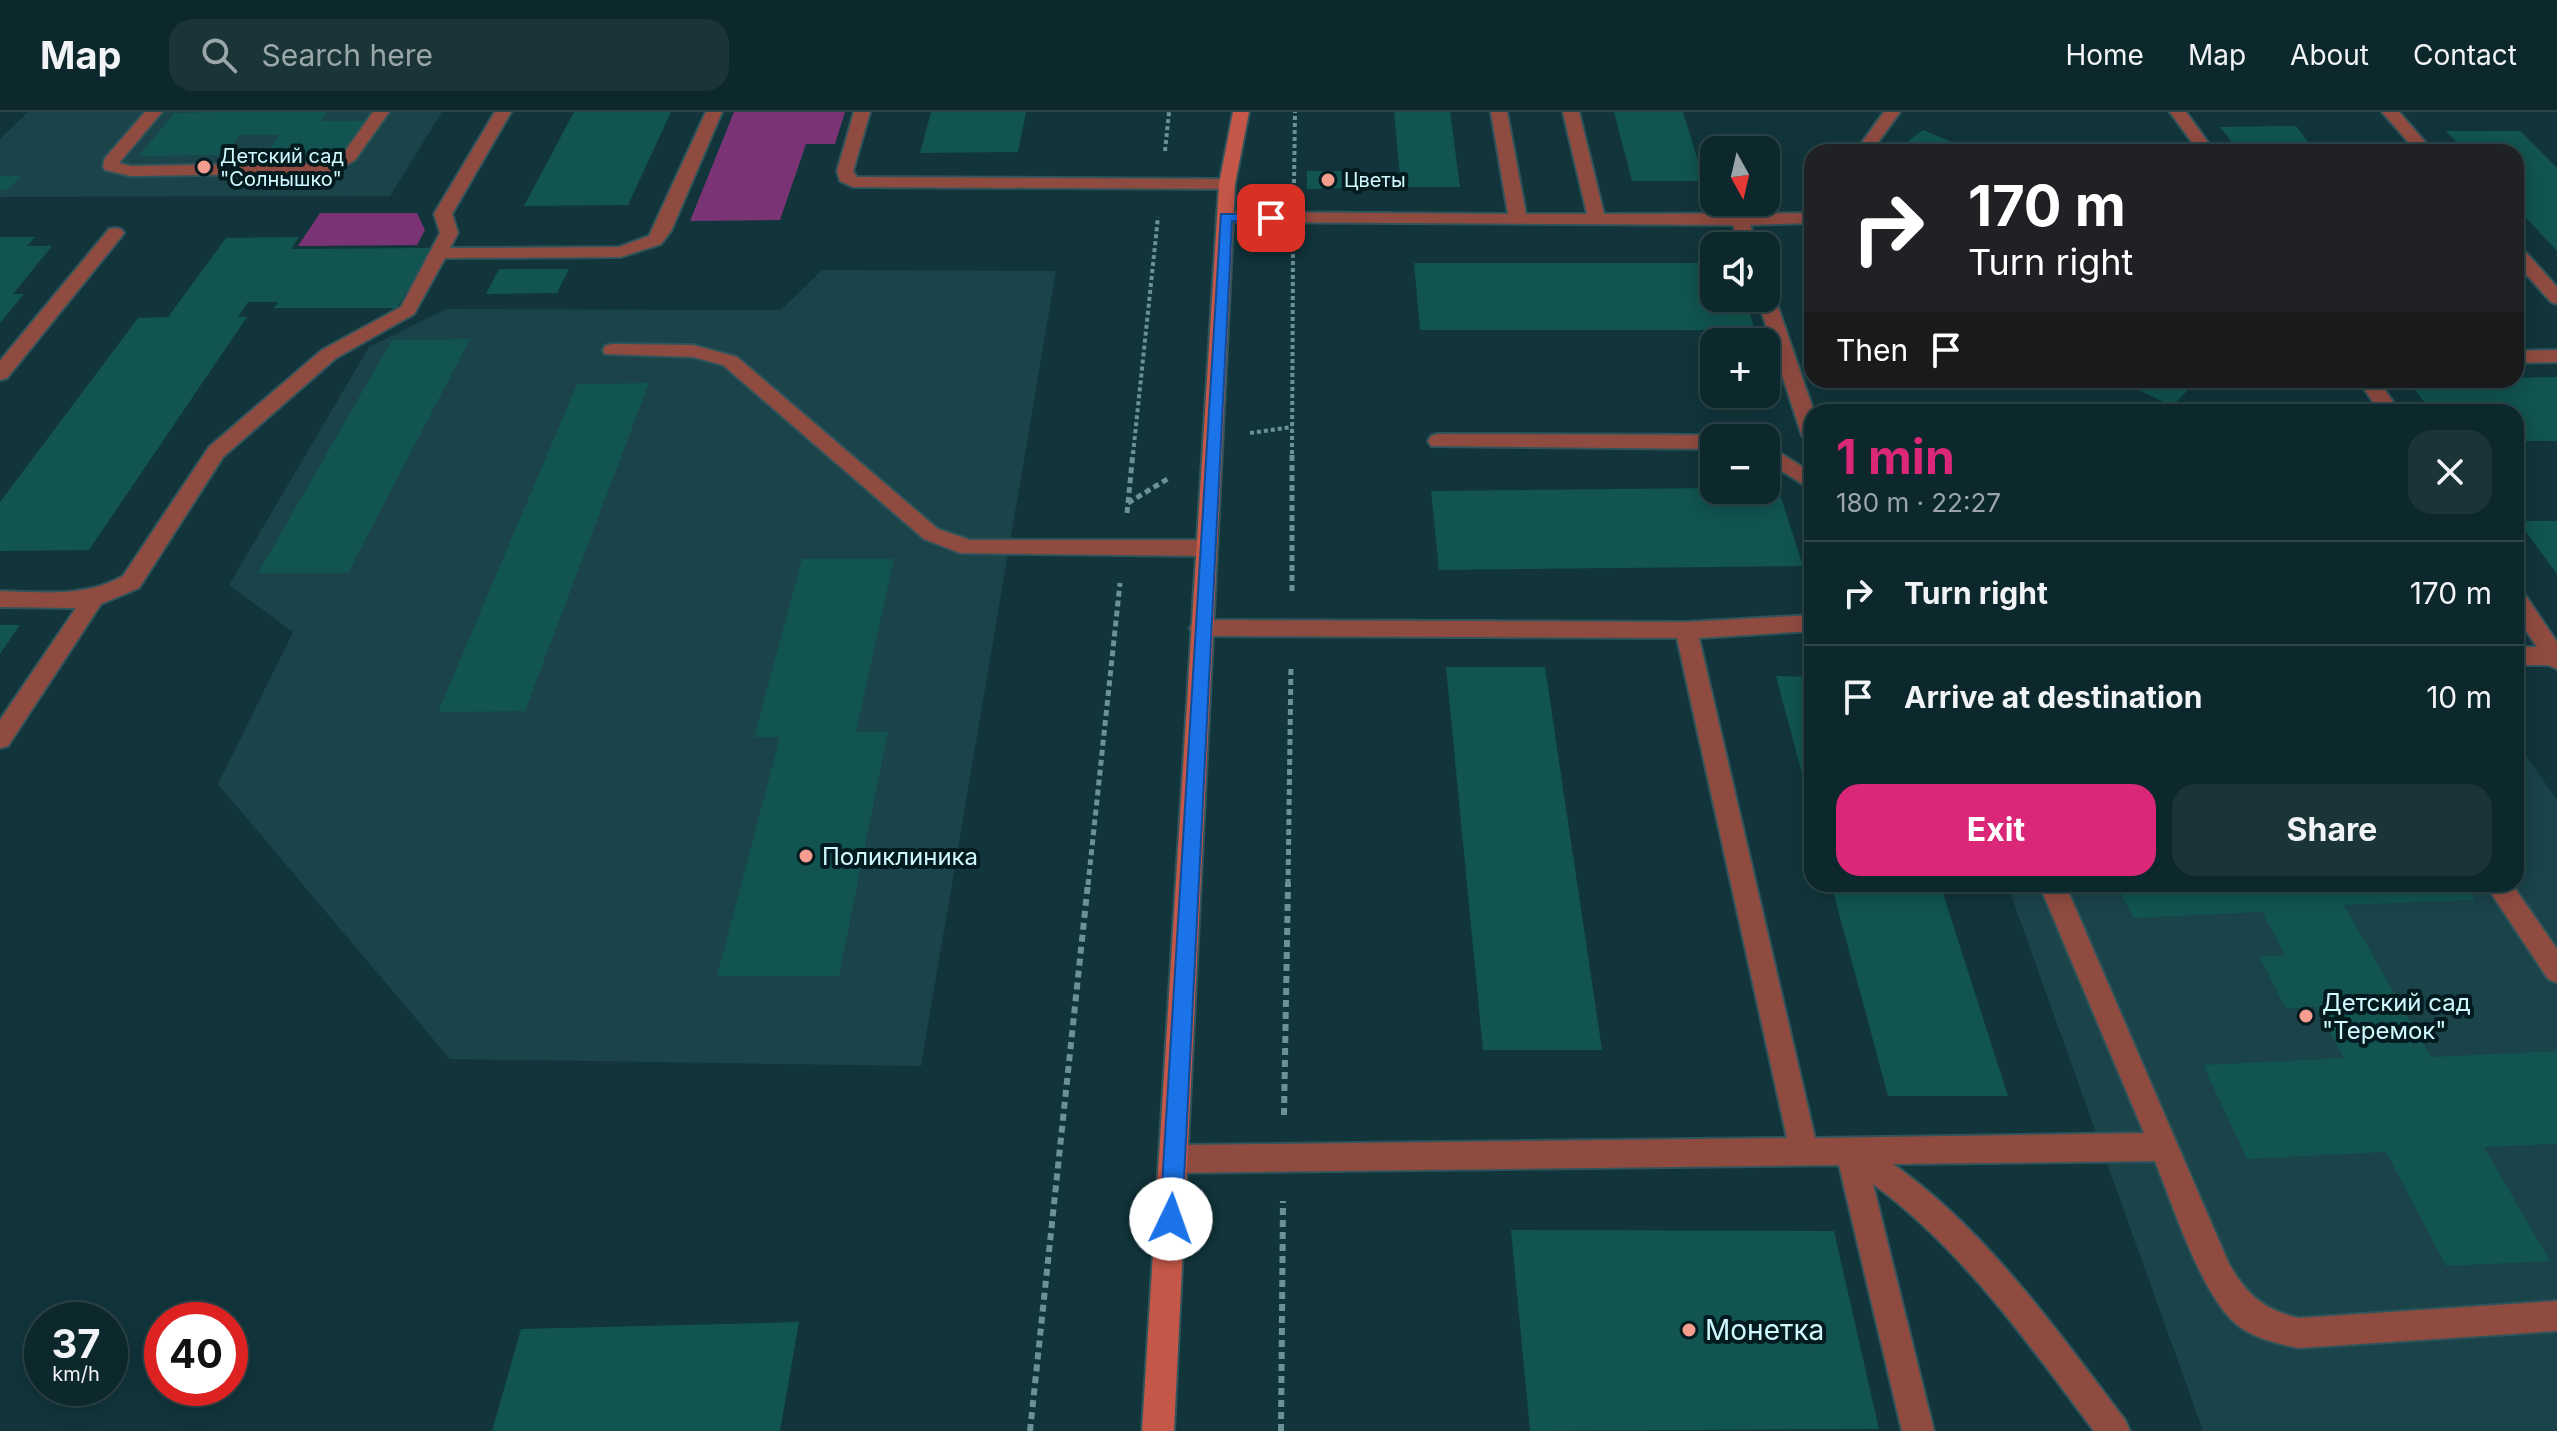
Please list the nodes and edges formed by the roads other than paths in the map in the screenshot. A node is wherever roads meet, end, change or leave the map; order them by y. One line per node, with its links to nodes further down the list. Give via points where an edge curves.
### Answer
1 (154, 112): 2 (lane, via 111,166 131,171 332,168 349,157)
2 (381, 112)
3 (503, 112): 24 (lane, via 443,214 449,233)
4 (714, 112): 24 (lane, via 662,231 646,244 621,252)
5 (862, 112): 16 (lane, via 845,171 853,182 1162,184)
6 (1222, 112): 16 (street)
7 (1241, 112): 16 (street)
8 (1499, 112): 19 (lane)
9 (1571, 112): 20 (lane)
10 (1892, 112): 13 (lane)
11 (2178, 112): 14 (lane)
12 (2390, 112): 15 (lane)
13 (1869, 144)
14 (2201, 144)
15 (2419, 144)
16 (1228, 174): 17 (street)
17 (1226, 217): 19 (lane); 37 (street)
18 (1804, 218): 21 (lane)
19 (1518, 219): 20 (lane)
20 (1597, 219): 21 (lane)
21 (1740, 220): 22 (lane)
22 (1744, 232)
23 (115, 233): 31 (lane)
24 (439, 253): 39 (lane, via 408,310 329,354 234,435 216,452 131,582)
25 (2524, 261): 26 (lane)
26 (2557, 298)
27 (1771, 312): 32 (lane)
28 (612, 350): 37 (lane, via 693,351 730,361 931,534 968,548)
29 (2557, 356): 30 (lane)
30 (2524, 357)
31 (0, 374)
32 (1804, 412)
33 (1438, 441): 34 (lane)
34 (1700, 442)
35 (1780, 461): 36 (lane)
36 (1804, 477)
37 (1206, 548): 42 (street)
38 (0, 599): 39 (lane)
39 (93, 599): 46 (lane)
40 (2524, 611): 45 (lane)
41 (1804, 623): 43 (lane)
42 (1201, 628): 43 (lane); 53 (street)
43 (1686, 630): 51 (lane)
44 (2524, 656): 45 (lane)
45 (2556, 657)
46 (0, 739)
47 (2055, 892): 50 (lane)
48 (2503, 892): 49 (lane)
49 (2557, 971)
50 (2164, 1147): 52 (lane); 54 (lane, via 2236,1307 2265,1326 2299,1333)
51 (1804, 1150): 52 (lane); 53 (lane)
52 (1850, 1151): 56 (lane); 57 (lane, via 1953,1231)
53 (1174, 1159): 55 (street)
54 (2557, 1316)
55 (1158, 1431)
56 (1918, 1431)
57 (2114, 1431)

